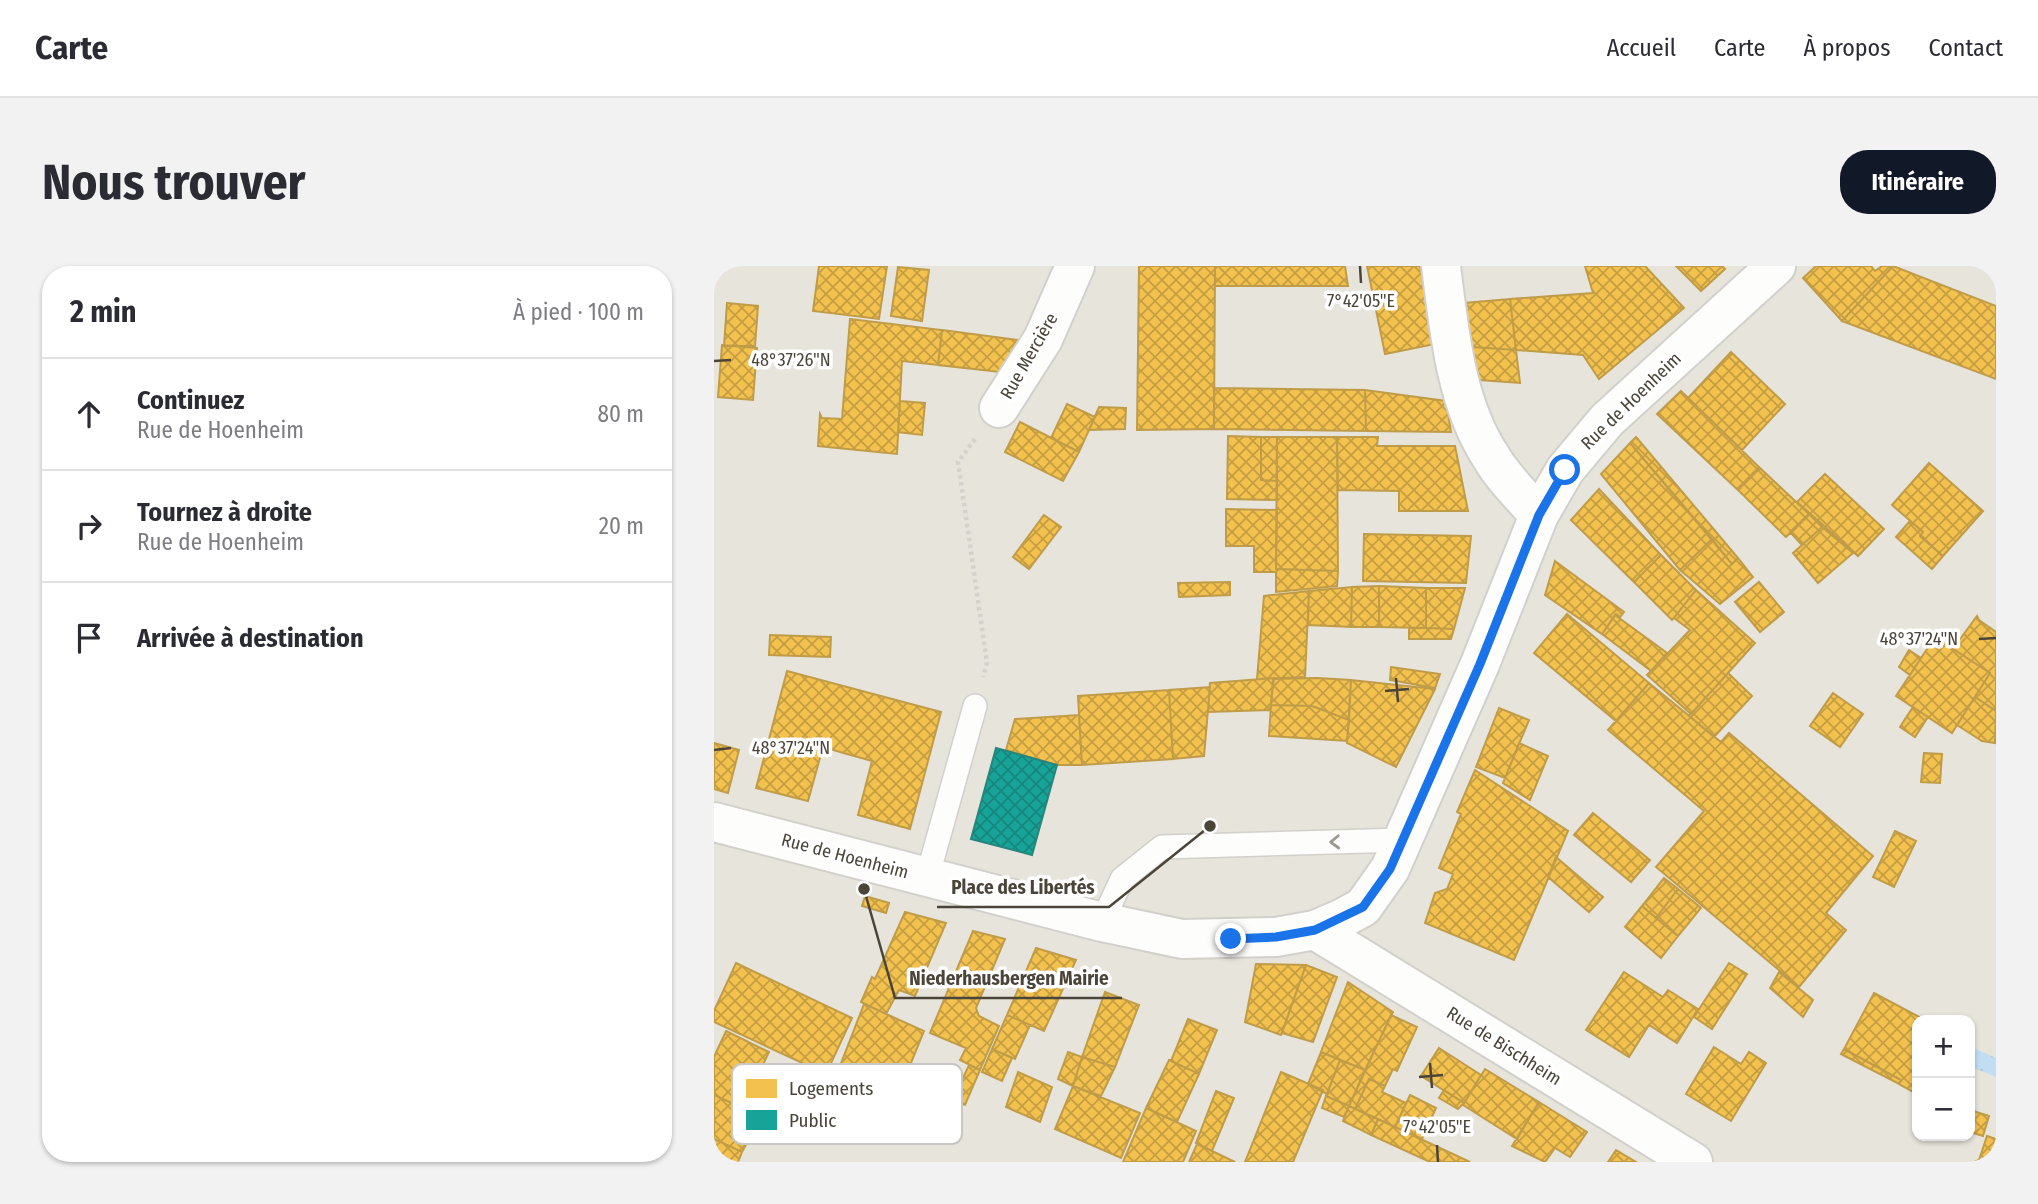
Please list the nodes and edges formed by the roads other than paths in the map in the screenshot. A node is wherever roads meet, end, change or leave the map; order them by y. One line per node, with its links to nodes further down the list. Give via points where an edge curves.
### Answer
1 (1076, 266): 4 (street, Rue Mercière, via 1043,339)
2 (1441, 266): 5 (street, via 1453,355 1476,427 1489,456)
3 (1776, 266): 5 (street, Rue de Hoenheim, via 1607,420 1565,470)
4 (999, 408)
5 (1539, 515): 8 (street, Rue de Hoenheim)
6 (975, 705): 9 (lane)
7 (714, 822): 9 (street, Rue de Hoenheim)
8 (1403, 840): 10 (lane, one-way to 10, via 1162,847 1122,879); 11 (street, Rue de Hoenheim, via 1390,869 1363,907)
9 (927, 877): 10 (street, Rue de Hoenheim)
10 (1102, 922): 11 (street, Rue de Hoenheim, via 1182,939 1276,937)
11 (1315, 930): 12 (street, Rue de Bischheim)
12 (1693, 1162)

